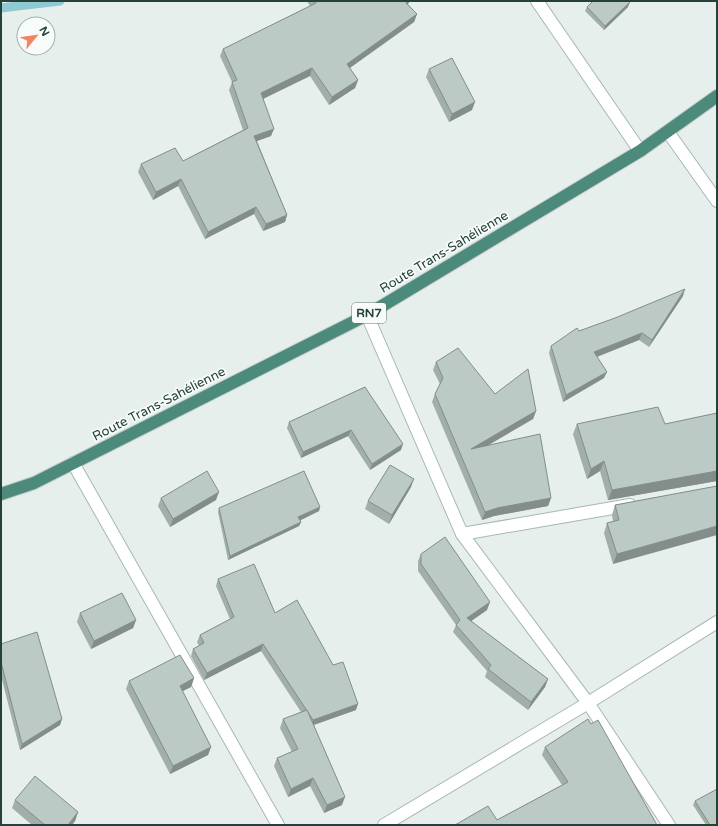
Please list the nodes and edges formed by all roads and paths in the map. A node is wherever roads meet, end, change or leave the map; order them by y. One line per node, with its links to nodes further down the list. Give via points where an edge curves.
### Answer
1 (537, 1): 4 (street)
2 (717, 96): 3 (highway, Route Trans-Sahélienne / RN7)
3 (668, 132): 4 (highway, Route Trans-Sahélienne / RN7); 5 (street)
4 (640, 151): 6 (highway, Route Trans-Sahélienne / RN7)
5 (717, 201)
6 (367, 315): 7 (highway, Route Trans-Sahélienne / RN7); 10 (street)
7 (74, 463): 8 (highway, Route Trans-Sahélienne / RN7, via 34,483); 13 (street)
8 (1, 494)
9 (641, 503): 10 (street)
10 (462, 534): 12 (street)
11 (717, 622): 12 (street)
12 (588, 703): 14 (street); 15 (street)
13 (278, 825)
14 (384, 825)
15 (669, 825)

